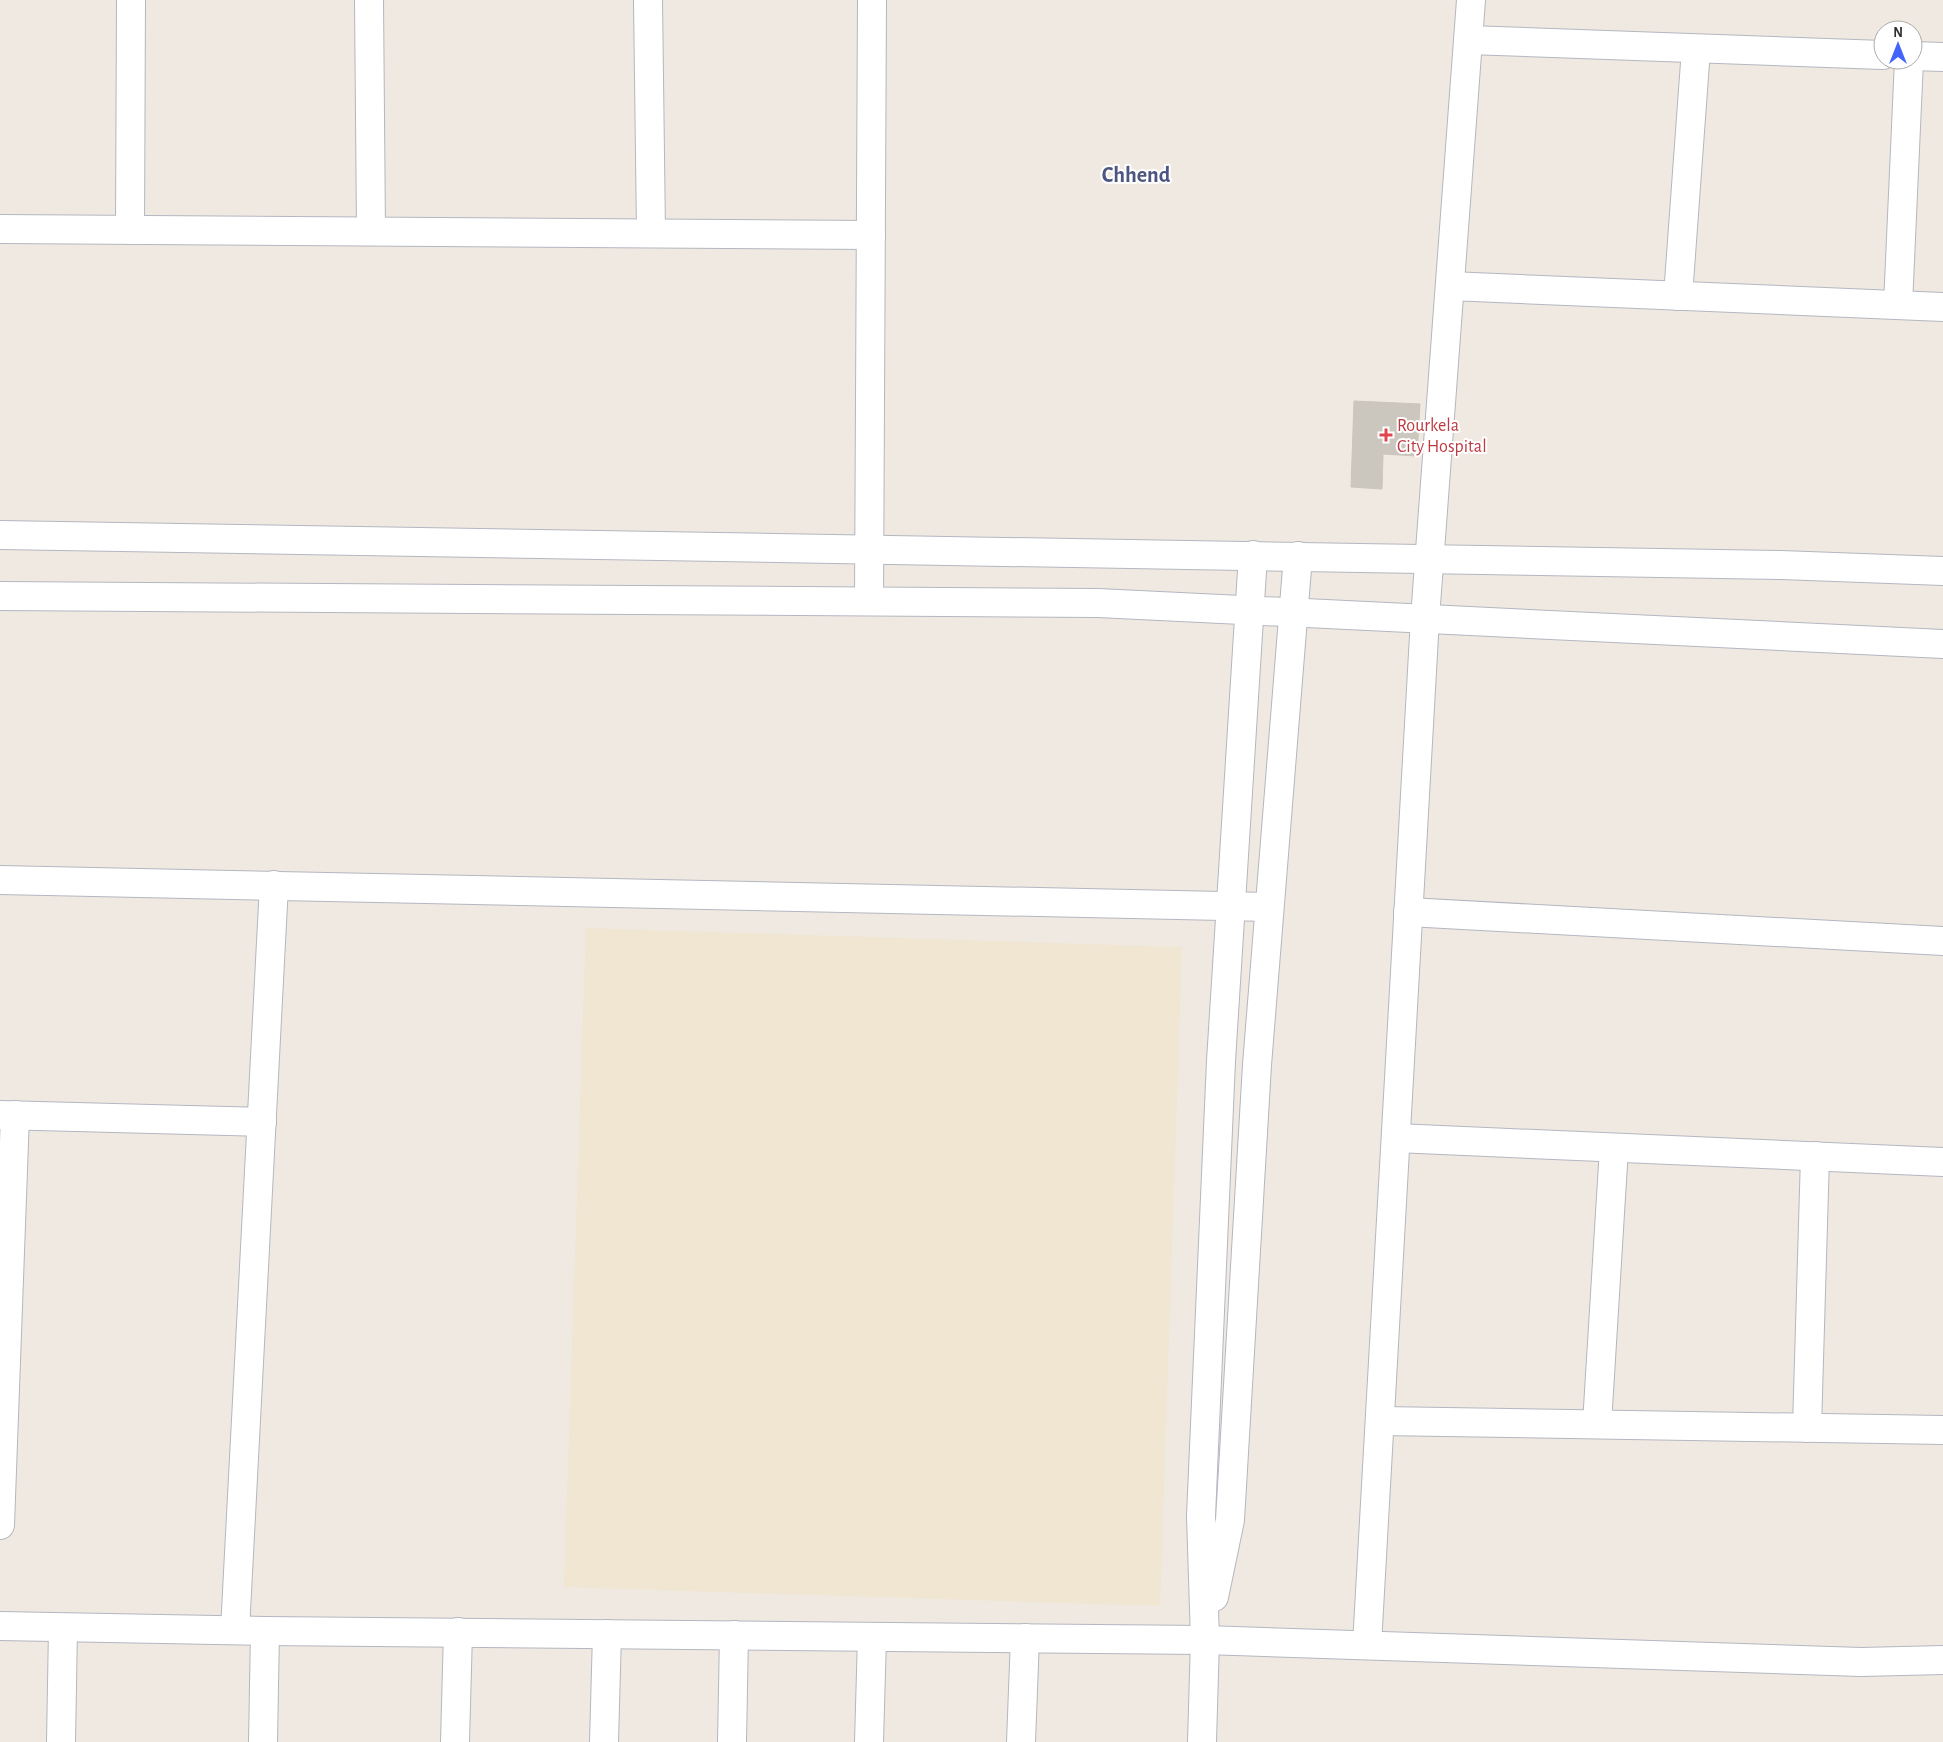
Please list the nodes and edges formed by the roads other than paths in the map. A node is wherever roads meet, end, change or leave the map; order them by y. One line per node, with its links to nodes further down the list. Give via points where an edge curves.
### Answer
1 (130, 0): 13 (street)
2 (369, 0): 14 (street)
3 (648, 0): 15 (street)
4 (872, 0): 16 (street)
5 (1471, 0): 6 (street)
6 (1468, 40): 7 (street); 17 (street)
7 (1696, 48): 8 (street); 18 (street)
8 (1873, 55)
9 (1923, 56): 10 (street)
10 (1943, 57)
11 (1909, 70): 19 (street)
12 (0, 229): 13 (street)
13 (130, 230): 14 (street)
14 (371, 231): 15 (street)
15 (651, 233): 16 (street)
16 (871, 235): 22 (street)
17 (1450, 286): 18 (street); 25 (street)
18 (1678, 296): 19 (street)
19 (1898, 305): 20 (street)
20 (1943, 306)
21 (0, 535): 22 (street)
22 (869, 548): 23 (street); 28 (street)
23 (1253, 555): 24 (street); 29 (street)
24 (1298, 556): 25 (street); 30 (street)
25 (1429, 559): 26 (street); 31 (street)
26 (1943, 571)
27 (0, 596): 28 (street)
28 (869, 601): 29 (street, via 1098,603)
29 (1250, 610): 30 (street); 35 (street)
30 (1293, 612): 31 (street); 36 (street)
31 (1425, 618): 32 (street); 37 (street)
32 (1943, 644)
33 (0, 880): 34 (street)
34 (274, 886): 35 (street); 40 (street)
35 (1231, 906): 36 (street); 60 (street, via 1220,1071 1201,1516)
36 (1269, 907): 60 (street, via 1230,1520)
37 (1408, 912): 38 (street); 41 (street)
38 (1943, 941)
39 (7, 1115): 40 (street); 45 (street)
40 (262, 1122): 53 (street)
41 (1396, 1138): 42 (street); 46 (street)
42 (1614, 1148): 43 (street); 47 (street)
43 (1815, 1156): 44 (street); 48 (street)
44 (1943, 1162)
45 (3, 1389): 50 (street)
46 (1380, 1421): 47 (street); 61 (street)
47 (1597, 1424): 48 (street)
48 (1807, 1428): 49 (street)
49 (1943, 1430)
50 (0, 1525)
51 (0, 1626): 52 (street)
52 (63, 1628): 53 (street); 63 (street)
53 (235, 1630): 54 (street)
54 (265, 1631): 55 (street); 64 (street)
55 (458, 1632): 56 (street); 65 (street)
56 (607, 1634): 57 (street); 66 (street)
57 (734, 1635): 58 (street); 67 (street)
58 (872, 1637): 59 (street); 68 (street)
59 (1025, 1638): 60 (street); 69 (street)
60 (1206, 1640): 61 (street); 70 (street)
61 (1367, 1646): 62 (street, via 1861,1662)
62 (1943, 1660)
63 (61, 1742)
64 (263, 1742)
65 (455, 1742)
66 (604, 1742)
67 (732, 1742)
68 (869, 1742)
69 (1021, 1742)
70 (1202, 1742)

